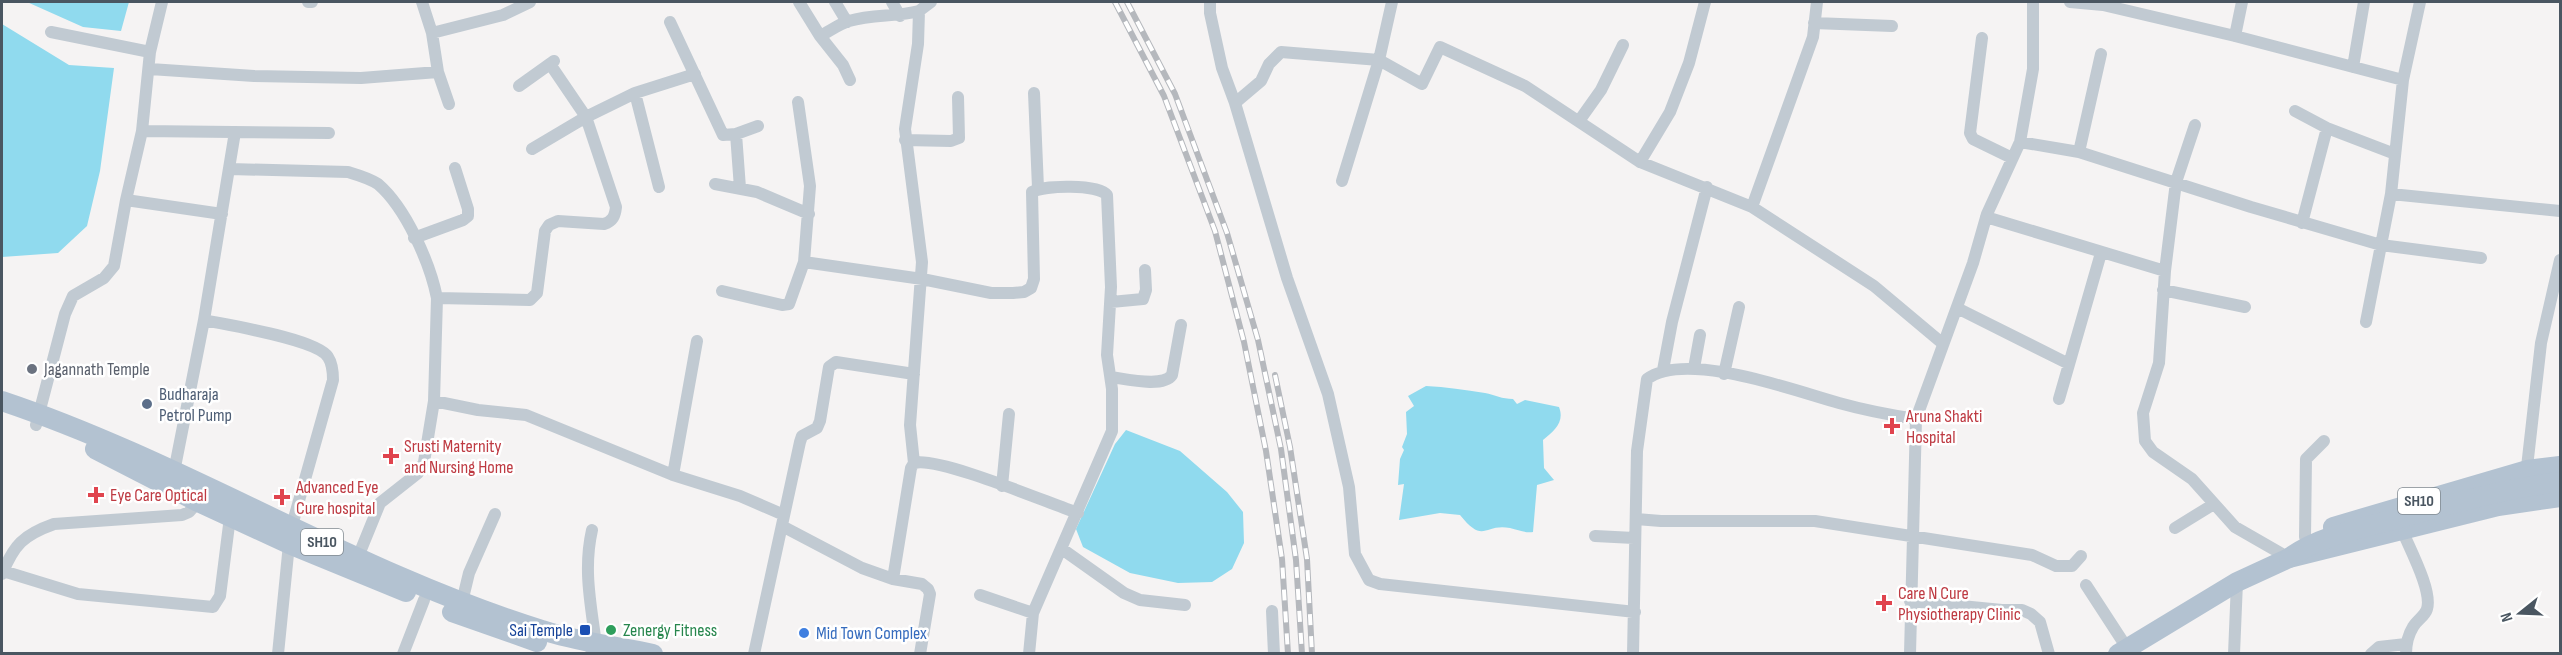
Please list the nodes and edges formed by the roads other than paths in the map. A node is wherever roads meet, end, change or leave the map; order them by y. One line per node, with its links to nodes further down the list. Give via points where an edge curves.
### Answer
1 (162, 2): 30 (street)
2 (422, 2): 25 (street)
3 (530, 2): 25 (street, via 503,15)
4 (799, 2): 26 (street)
5 (835, 2): 21 (street)
6 (892, 2): 19 (street)
7 (932, 2): 18 (street)
8 (1210, 2): 44 (street, via 1222,68)
9 (1392, 2): 32 (street)
10 (1704, 2): 62 (street, via 1689,63 1670,112)
11 (1817, 2): 22 (street)
12 (2033, 2): 57 (street, via 2032,69)
13 (2070, 2): 17 (street)
14 (2242, 2): 27 (street)
15 (2364, 2): 33 (street)
16 (2420, 2): 38 (street)
17 (2103, 3): 27 (street)
18 (919, 11): 19 (street); 56 (street)
19 (900, 16): 21 (street)
20 (670, 22): 36 (street)
21 (847, 22): 26 (street)
22 (1814, 23): 23 (street); 74 (street, via 1814,37)
23 (1892, 26)
24 (51, 32): 30 (street)
25 (432, 33): 35 (street)
26 (820, 36): 37 (street)
27 (2235, 36): 33 (street)
28 (1982, 38): 61 (street, via 1970,133 1973,139)
29 (1623, 45): 48 (street, via 1601,90)
30 (150, 52): 34 (street)
31 (2101, 54): 59 (street)
32 (1379, 60): 44 (street, via 1281,52 1269,64 1261,81); 48 (street, via 1422,84 1440,47 1525,86); 65 (street)
33 (2353, 67): 38 (street)
34 (150, 69): 35 (street, via 361,78); 52 (street)
35 (438, 72): 45 (street)
36 (695, 74): 40 (street); 55 (street, via 723,135)
37 (850, 80)
38 (2403, 80): 60 (street)
39 (519, 86): 47 (street, via 551,62)
40 (635, 93): 47 (street); 68 (street)
41 (1034, 93): 71 (street)
42 (958, 97): 56 (street, via 959,138)
43 (798, 102): 77 (street, via 810,186)
44 (1235, 103): 157 (street, via 1287,278 1329,394 1349,487 1355,554 1369,580)
45 (449, 104)
46 (2295, 111): 51 (street)
47 (586, 117): 58 (street); 91 (street, via 616,207 610,222 595,226 558,221 549,225 537,293 530,300)
48 (1579, 121): 62 (street)
49 (2195, 125): 66 (street)
50 (758, 126): 55 (street)
51 (2327, 128): 60 (street); 79 (street)
52 (142, 131): 53 (street); 73 (street)
53 (235, 132): 54 (street); 64 (street)
54 (329, 133)
55 (736, 134): 70 (street)
56 (906, 140): 88 (street)
57 (2020, 142): 59 (street); 61 (street)
58 (532, 149)
59 (2079, 152): 66 (street)
60 (2395, 154): 72 (street)
61 (2012, 158): 78 (street)
62 (1640, 162): 69 (street)
63 (455, 168): 80 (street, via 468,216)
64 (230, 169): 76 (street); 80 (street, via 348,172 364,177 377,184 395,204)
65 (1342, 181)
66 (2176, 182): 79 (street); 87 (street)
67 (715, 184): 70 (street)
68 (659, 187)
69 (1707, 187): 74 (street); 106 (street)
70 (740, 188): 77 (street)
71 (1038, 188): 88 (street, via 1030,199 1034,279 1031,288 1003,294); 92 (street, via 1098,189 1107,195)
72 (2391, 194): 75 (street); 81 (street)
73 (126, 200): 76 (street); 116 (street, via 114,266 104,278 73,296 65,314)
74 (1752, 207): 103 (street, via 1874,286)
75 (2560, 211)
76 (222, 214): 98 (street)
77 (809, 214): 85 (street)
78 (1986, 217): 82 (street); 94 (street)
79 (2302, 223): 81 (street)
80 (414, 238): 91 (street)
81 (2381, 245): 83 (street); 99 (street)
82 (2101, 253): 87 (street); 104 (street)
83 (2481, 258)
84 (2560, 260): 97 (street)
85 (804, 262): 88 (street); 90 (street, via 789,303 783,305)
86 (1145, 270): 92 (street, via 1143,299)
87 (2165, 271): 89 (street)
88 (922, 279): 107 (street)
89 (2163, 290): 95 (street); 128 (street, via 2159,363 2143,413 2145,441 2153,452 2192,478)
90 (722, 291)
91 (437, 298): 112 (street)
92 (1111, 303): 109 (street, via 1107,355)
93 (1739, 307): 108 (street)
94 (1957, 308): 103 (street); 104 (street)
95 (2245, 308)
96 (2560, 315): 97 (street)
97 (2546, 318): 120 (street)
98 (204, 320): 121 (street); 139 (street, via 301,342 328,356 333,380)
99 (2366, 322)
100 (1181, 325): 109 (street, via 1169,380)
101 (1700, 335): 105 (street)
102 (697, 341): 122 (street)
103 (1942, 343): 115 (street)
104 (2069, 364): 110 (street)
105 (1694, 368): 106 (street); 108 (street)
106 (1663, 370): 133 (street, via 1646,382 1637,451)
107 (914, 374): 118 (street, via 910,425); 134 (street, via 832,363 818,428 802,436 800,442)
108 (1724, 374): 115 (street)
109 (1111, 377): 130 (street, via 1112,431)
110 (2059, 399)
111 (2, 401): 116 (main road, SH10)
112 (434, 401): 122 (street, via 526,415); 145 (street, via 424,462 418,473 380,502)
113 (2, 413): 116 (main road, SH10)
114 (1009, 414): 124 (street)
115 (1916, 419): 138 (street)
116 (37, 420): 121 (main road, SH10, via 76,428); 127 (main road, SH10)
117 (2324, 441): 141 (street, via 2306,459)
118 (914, 463): 124 (street, via 979,476); 148 (street)
119 (2560, 466): 120 (main road, SH10)
120 (2527, 470): 126 (street); 129 (main road, SH10)
121 (174, 472): 139 (main road, SH10)
122 (673, 475): 134 (street, via 740,496)
123 (2560, 482): 146 (main road, bridge, via 2519,487 2367,527 2304,547)
124 (1002, 486): 130 (street)
125 (2560, 497): 126 (main road)
126 (2523, 501): 137 (main road)
127 (198, 502): 132 (main road, SH10); 147 (street, via 182,515 54,524 37,530 11,552)
128 (2214, 504): 135 (street); 146 (street, via 2235,527)
129 (2394, 508): 137 (street); 141 (main road, SH10)
130 (1078, 513): 143 (street)
131 (495, 514): 154 (street, via 469,573)
132 (230, 517): 139 (main road, SH10); 147 (street, via 220,596 213,607 78,594)
133 (1636, 519): 138 (street, via 1815,521); 142 (street)
134 (783, 521): 148 (street, via 862,568); 165 (street)
135 (2175, 528)
136 (592, 530): 160 (street, via 586,554)
137 (2402, 530): 146 (main road); 159 (street, via 2428,597 2428,607 2413,626)
138 (1911, 535): 144 (street, via 2032,555 2056,566 2072,566); 153 (street)
139 (290, 536): 145 (main road, SH10); 152 (main road, SH10); 162 (street)
140 (1595, 536): 142 (street)
141 (2305, 537): 146 (main road)
142 (1634, 538): 157 (street)
143 (1062, 549): 155 (street, via 1132,597); 158 (street)
144 (2081, 556)
145 (358, 557): 154 (main road, SH10)
146 (2289, 558): 149 (main road)
147 (2, 573)
148 (893, 579): 166 (street, via 922,585 930,594)
149 (2237, 582): 161 (main road); 172 (street)
150 (2086, 585): 161 (street)
151 (980, 595): 158 (street)
152 (424, 600): 160 (main road, SH10, via 501,631); 163 (street)
153 (1910, 601): 170 (street); 171 (street, via 2022,610 2040,622)
154 (462, 603): 160 (main road, SH10, via 542,630)
155 (1185, 605)
156 (1272, 611): 168 (street)
157 (1635, 612): 169 (street)
158 (1034, 613): 167 (street)
159 (2406, 649): 173 (street, via 2379,647)
160 (589, 651): 164 (main road, SH10)
161 (2122, 651)
162 (278, 654)
163 (403, 654)
164 (653, 654)
165 (754, 654)
166 (920, 654)
167 (1029, 654)
168 (1274, 654)
169 (1633, 654)
170 (1910, 654)
171 (2049, 654)
172 (2234, 654)
173 (2371, 654)

